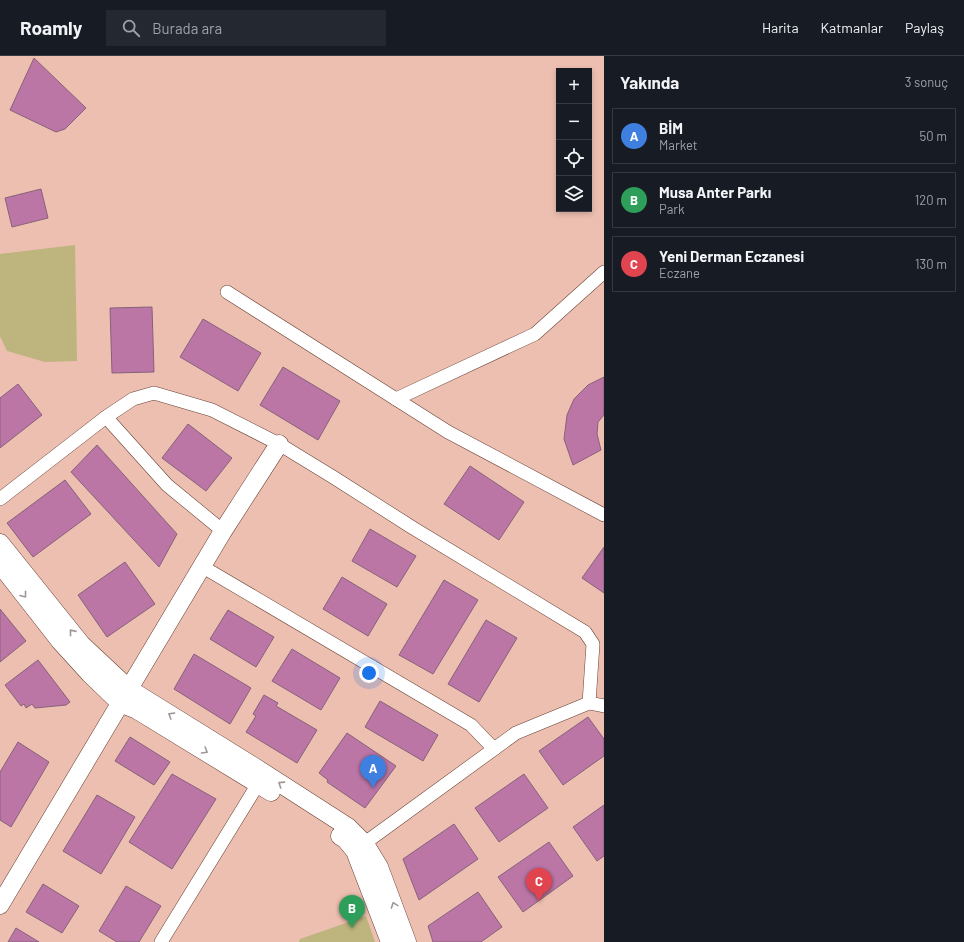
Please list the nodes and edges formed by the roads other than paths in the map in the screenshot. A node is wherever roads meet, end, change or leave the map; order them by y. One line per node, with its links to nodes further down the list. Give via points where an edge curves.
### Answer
1 (604, 272): 3 (street, via 535,334)
2 (227, 292): 3 (street)
3 (396, 399): 7 (street, via 448,432)
4 (106, 417): 5 (street, via 133,399 154,393 212,410); 6 (street); 8 (street, via 167,485)
5 (279, 444): 8 (main road); 13 (street, via 585,632 593,644)
6 (0, 499)
7 (604, 515)
8 (223, 531): 11 (main road)
9 (0, 543): 12 (main road, one-way to 9)
10 (0, 564): 12 (main road, one-way to 12, via 60,641 90,674)
11 (202, 567): 12 (main road); 15 (street, via 470,725)
12 (125, 696): 16 (main road, one-way to 16, via 137,710); 17 (main road, one-way to 12, via 348,827 253,766); 18 (main road)
13 (589, 703): 14 (street); 15 (street, via 516,733)
14 (604, 706)
15 (494, 749): 17 (street)
16 (258, 784): 17 (main road); 19 (street)
17 (360, 847): 20 (main road); 21 (main road, one-way to 17, via 379,867)
18 (0, 905)
19 (161, 942)
20 (390, 942)
21 (407, 942)

